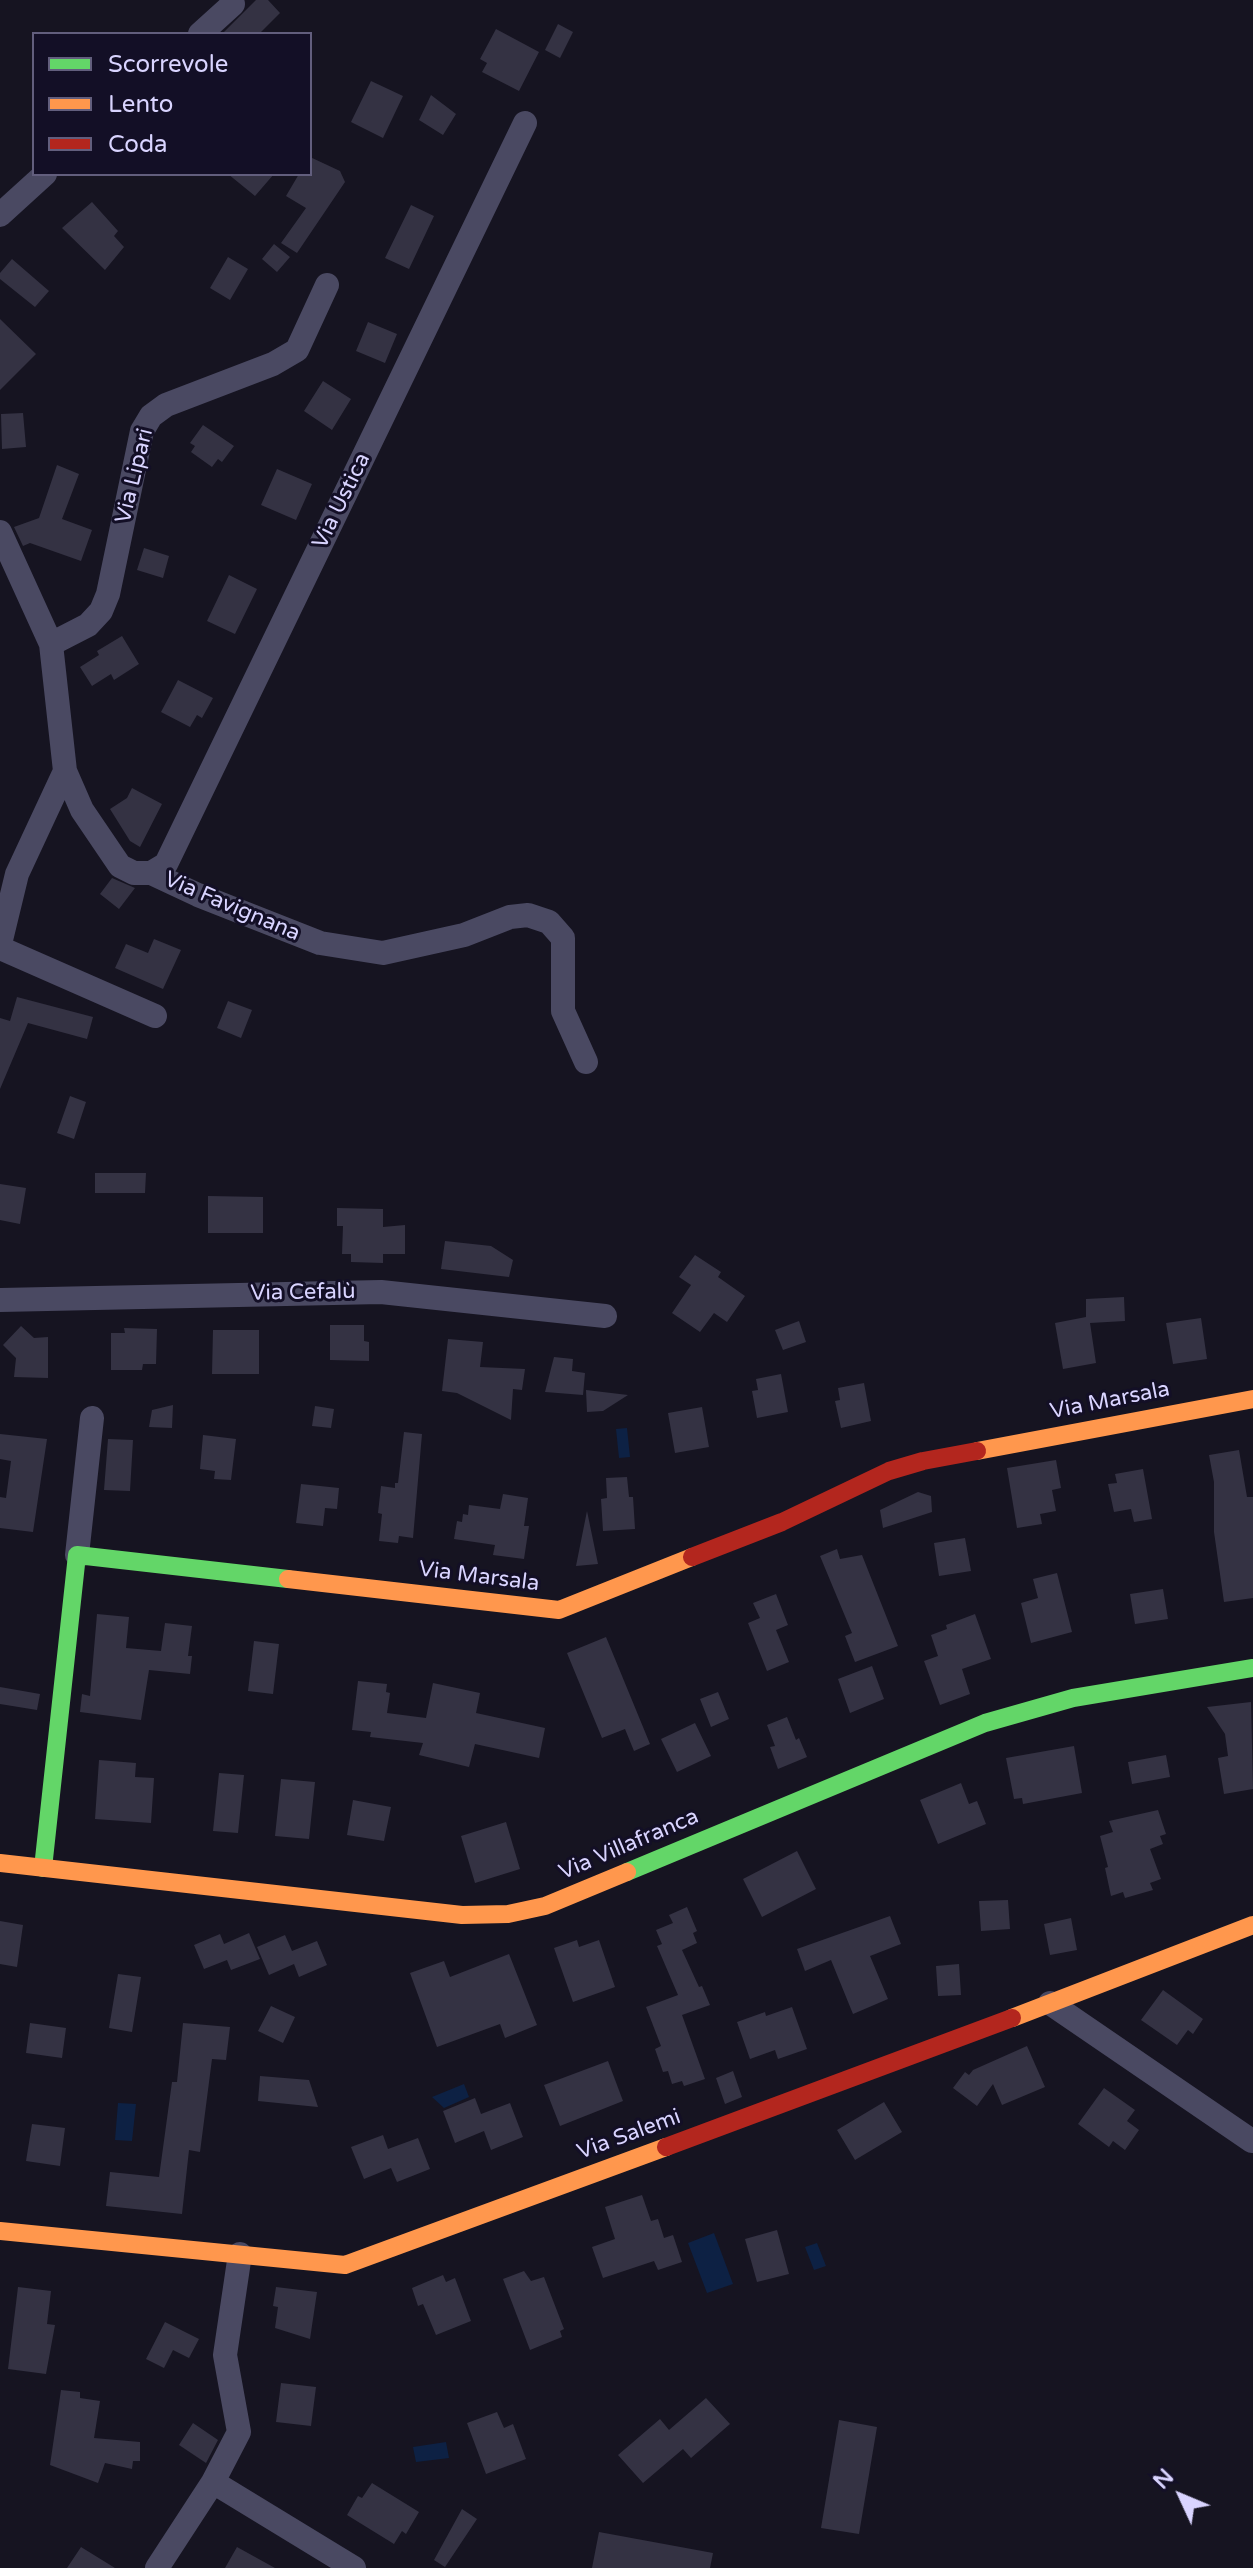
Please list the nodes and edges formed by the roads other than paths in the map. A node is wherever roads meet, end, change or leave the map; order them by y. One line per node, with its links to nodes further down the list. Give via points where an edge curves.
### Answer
1 (233, 4): 2 (street)
2 (202, 32)
3 (525, 123): 10 (street, Via Ustica, via 166,864)
4 (43, 176): 5 (street)
5 (0, 215)
6 (327, 285): 8 (street, Via Lipari, via 297,350 151,416 142,431 101,611 88,625)
7 (0, 532): 8 (street, Via Favignana)
8 (51, 644): 9 (street, Via Favignana)
9 (65, 771): 10 (street, Via Favignana, via 82,810 120,866); 11 (street, via 17,874)
10 (151, 873): 13 (street, Via Favignana, via 320,943 383,953 464,935 510,917 528,915 549,922 563,938 563,1011)
11 (0, 946): 12 (street)
12 (155, 1016)
13 (586, 1062)
14 (0, 1300): 15 (street, Via Cefalù, via 381,1292)
15 (605, 1316)
16 (1253, 1399): 18 (street, Via Marsala, via 889,1471 782,1522 559,1610)
17 (92, 1418): 18 (street)
18 (77, 1555): 21 (street)
19 (1253, 1668): 21 (street, Via Villafranca, via 1073,1698 985,1723 545,1906 508,1914 462,1915)
20 (0, 1863): 21 (street, Via Villafranca)
21 (43, 1868)
22 (1253, 1925): 23 (street, Via Salemi)
23 (1050, 2003): 24 (street); 26 (street, Via Salemi, via 345,2265)
24 (1252, 2141)
25 (0, 2231): 26 (street, Via Salemi)
26 (240, 2254): 27 (street, via 225,2355 239,2432)
27 (213, 2482): 28 (street); 29 (street)
28 (157, 2568)
29 (354, 2568)

